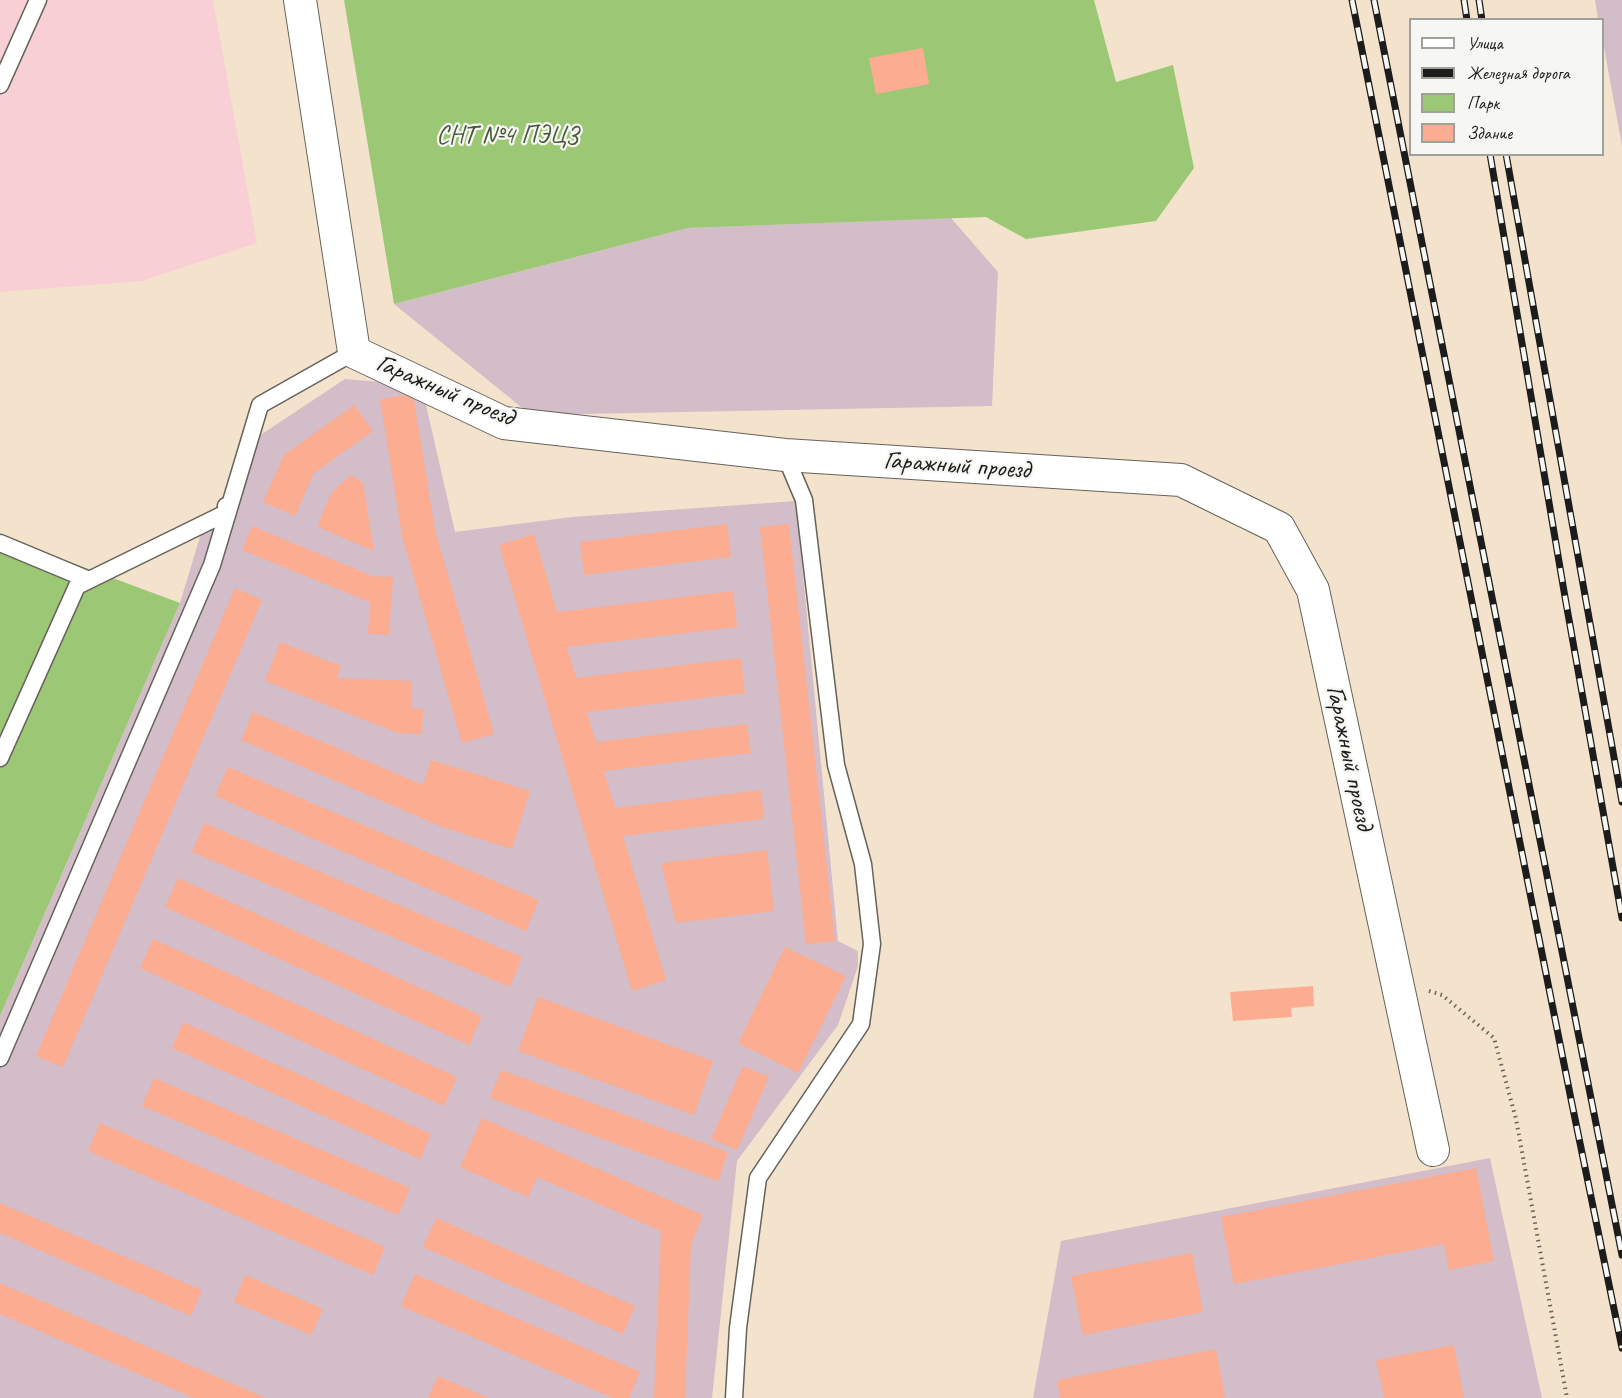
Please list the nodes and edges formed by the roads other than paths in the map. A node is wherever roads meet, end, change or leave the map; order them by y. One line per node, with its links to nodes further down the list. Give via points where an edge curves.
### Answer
1 (38, 0): 3 (lane)
2 (300, 0): 4 (street, Гаражный проезд)
3 (0, 85)
4 (354, 352): 5 (street, Гаражный проезд, via 504,423); 6 (lane, via 260,405)
5 (785, 455): 11 (street, Гаражный проезд, via 1181,480 1279,528 1313,590); 12 (lane, via 804,500 836,765 863,864 872,944 861,1024 758,1179 738,1328)
6 (225, 505): 8 (lane); 10 (lane, via 212,565)
7 (0, 543): 8 (lane)
8 (89, 580): 9 (lane, via 77,586)
9 (0, 758)
10 (0, 1058)
11 (1433, 1150)
12 (734, 1398)

